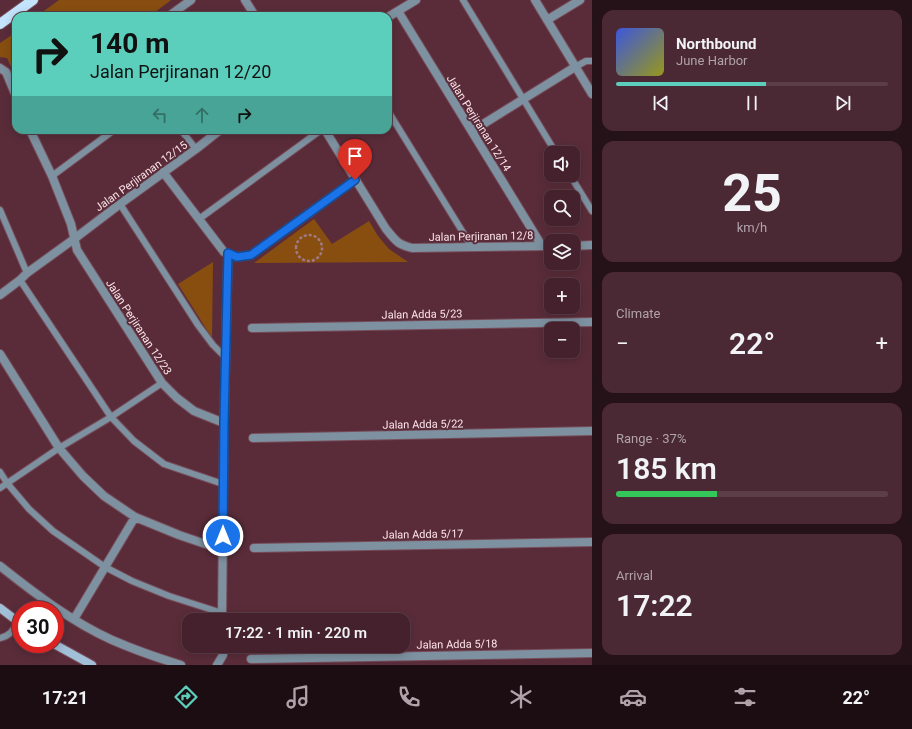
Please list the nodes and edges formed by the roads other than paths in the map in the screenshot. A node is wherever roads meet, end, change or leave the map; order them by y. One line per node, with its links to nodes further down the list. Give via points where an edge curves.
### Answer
1 (33, 0): 9 (main road)
2 (191, 0): 10 (street)
3 (245, 0): 11 (street)
4 (416, 0): 8 (street)
5 (463, 0): 21 (lane)
6 (535, 0): 14 (street)
7 (580, 0): 14 (street)
8 (398, 11): 13 (street); 23 (street, Jalan Perjiranan 12/14)
9 (16, 12)
10 (174, 12)
11 (252, 12)
12 (12, 15): 15 (main road)
13 (392, 15)
14 (547, 20): 17 (street)
15 (0, 24)
16 (592, 61): 17 (lane)
17 (575, 67): 20 (street); 21 (street)
18 (0, 68): 19 (street, via 6,72)
19 (12, 86)
20 (592, 94)
21 (523, 99): 23 (street); 30 (lane)
22 (392, 117): 44 (lane)
23 (472, 131): 42 (street, Jalan Perjiranan 12/14)
24 (32, 134): 33 (street, Jalan Perjiranan 12/23)
25 (109, 134): 33 (lane)
26 (184, 134): 31 (lane)
27 (215, 134): 31 (street, Jalan Perjiranan 12/15)
28 (316, 134): 39 (lane)
29 (327, 134): 34 (street)
30 (552, 146)
31 (196, 149): 32 (street, Jalan Perjiranan 12/15)
32 (163, 172): 36 (street, Jalan Perjiranan 12/15); 39 (street)
33 (52, 176): 40 (street, Jalan Perjiranan 12/23, via 71,224)
34 (355, 180): 44 (street, Jalan Perjiranan 12/8, via 397,242 412,248); 45 (street, via 251,255 237,257)
35 (574, 182): 38 (lane)
36 (120, 204): 40 (street, Jalan Perjiranan 12/15); 52 (lane, via 198,325)
37 (0, 210): 46 (lane)
38 (592, 210)
39 (199, 219): 45 (street, via 224,252)
40 (74, 239): 46 (street, Jalan Perjiranan 12/15); 53 (street, Jalan Perjiranan 12/23, via 77,250)
41 (592, 245): 43 (street)
42 (542, 246): 44 (street, Jalan Perjiranan 12/8)
43 (580, 246)
44 (472, 247)
45 (228, 253): 52 (street)
46 (27, 273): 47 (street, Jalan Perjiranan 12/15)
47 (20, 280): 48 (street, Jalan Perjiranan 12/15); 54 (lane)
48 (0, 295)
49 (592, 322): 50 (street, Jalan Adda 5/23)
50 (252, 328)
51 (0, 354): 58 (street)
52 (225, 357): 55 (street)
53 (162, 383): 54 (lane); 55 (street, Jalan Perjiranan 12/23, via 194,411)
54 (111, 417): 58 (lane); 61 (lane, via 134,442 164,464)
55 (224, 423): 61 (street)
56 (592, 432): 57 (street, Jalan Adda 5/22)
57 (254, 438)
58 (59, 448): 60 (lane); 63 (street, via 104,496)
59 (0, 472): 60 (lane)
60 (7, 483): 62 (lane); 68 (lane, via 29,509 53,531)
61 (223, 484): 66 (street)
62 (0, 488)
63 (135, 517): 66 (street); 68 (street)
64 (592, 542): 65 (street, Jalan Adda 5/17)
65 (254, 548)
66 (223, 550): 71 (street)
67 (0, 566): 73 (street)
68 (105, 567): 70 (lane, via 132,581); 73 (street)
69 (0, 608): 72 (main road)
70 (212, 613)
71 (222, 613)
72 (12, 617)
73 (74, 619): 81 (street, via 111,639)
74 (12, 632): 75 (lane)
75 (0, 638)
76 (64, 650): 80 (main road)
77 (223, 653): 82 (street)
78 (592, 653): 79 (street, Jalan Adda 5/18)
79 (251, 659)
80 (92, 665)
81 (181, 665)
82 (217, 665)

